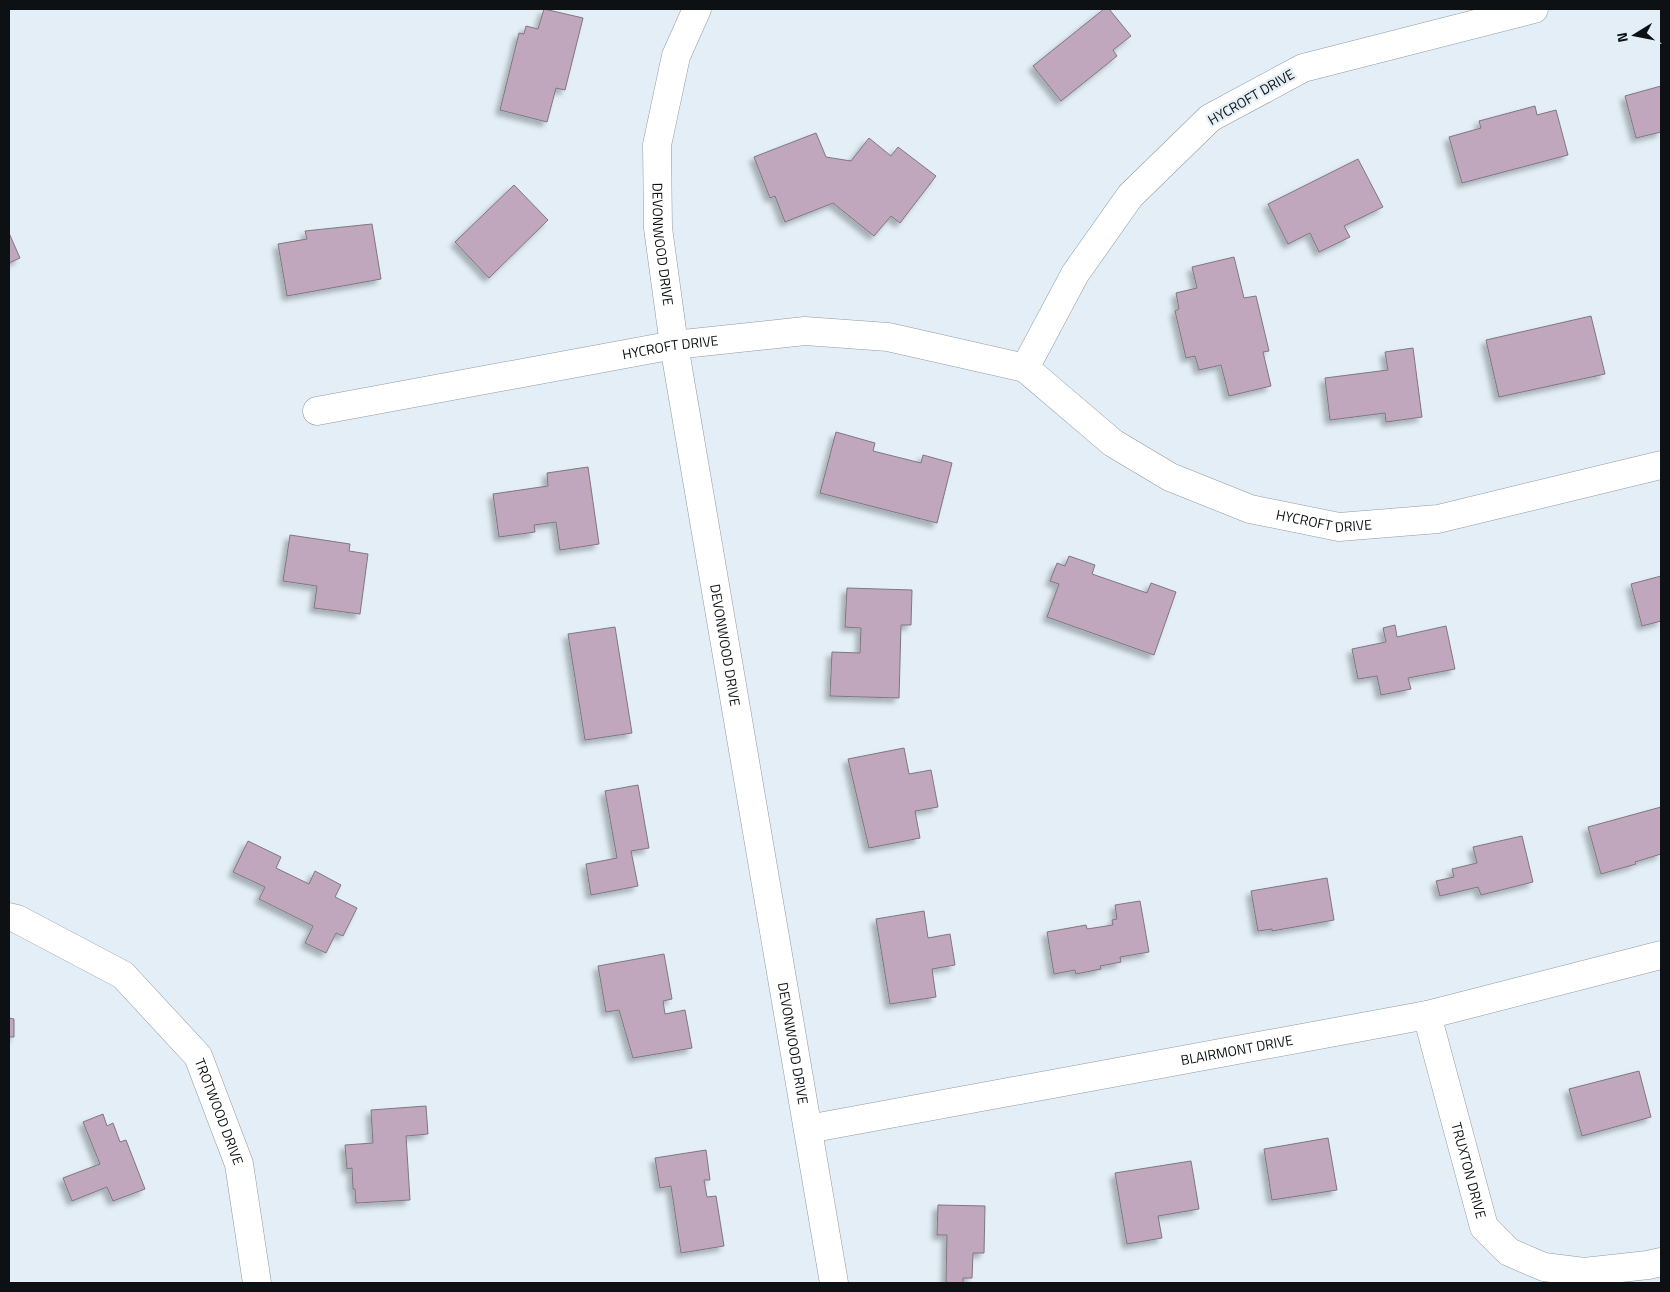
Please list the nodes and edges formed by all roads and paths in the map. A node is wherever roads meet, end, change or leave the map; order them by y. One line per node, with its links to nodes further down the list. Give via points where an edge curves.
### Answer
1 (697, 9): 3 (street, DEVONWOOD DRIVE, via 676,56 656,145 658,228)
2 (1534, 9): 4 (street, HYCROFT DRIVE, via 1303,68 1210,118 1130,196 1075,274)
3 (674, 345): 4 (street, HYCROFT DRIVE, via 805,331 888,337); 5 (street, HYCROFT DRIVE); 10 (street, DEVONWOOD DRIVE)
4 (1025, 368): 6 (street, HYCROFT DRIVE, via 1113,443 1170,477 1250,509 1339,527 1438,520)
5 (317, 411)
6 (1661, 465)
7 (9, 918): 12 (street, TROTWOOD DRIVE, via 18,919 123,975 198,1056 240,1164)
8 (1661, 955): 9 (street, BLAIRMONT DRIVE)
9 (1427, 1015): 10 (street, BLAIRMONT DRIVE); 11 (street, TRUXTON DRIVE, via 1484,1227 1509,1252 1544,1267 1584,1272)
10 (808, 1129): 13 (street, DEVONWOOD DRIVE)
11 (1661, 1262)
12 (257, 1283)
13 (834, 1283)

